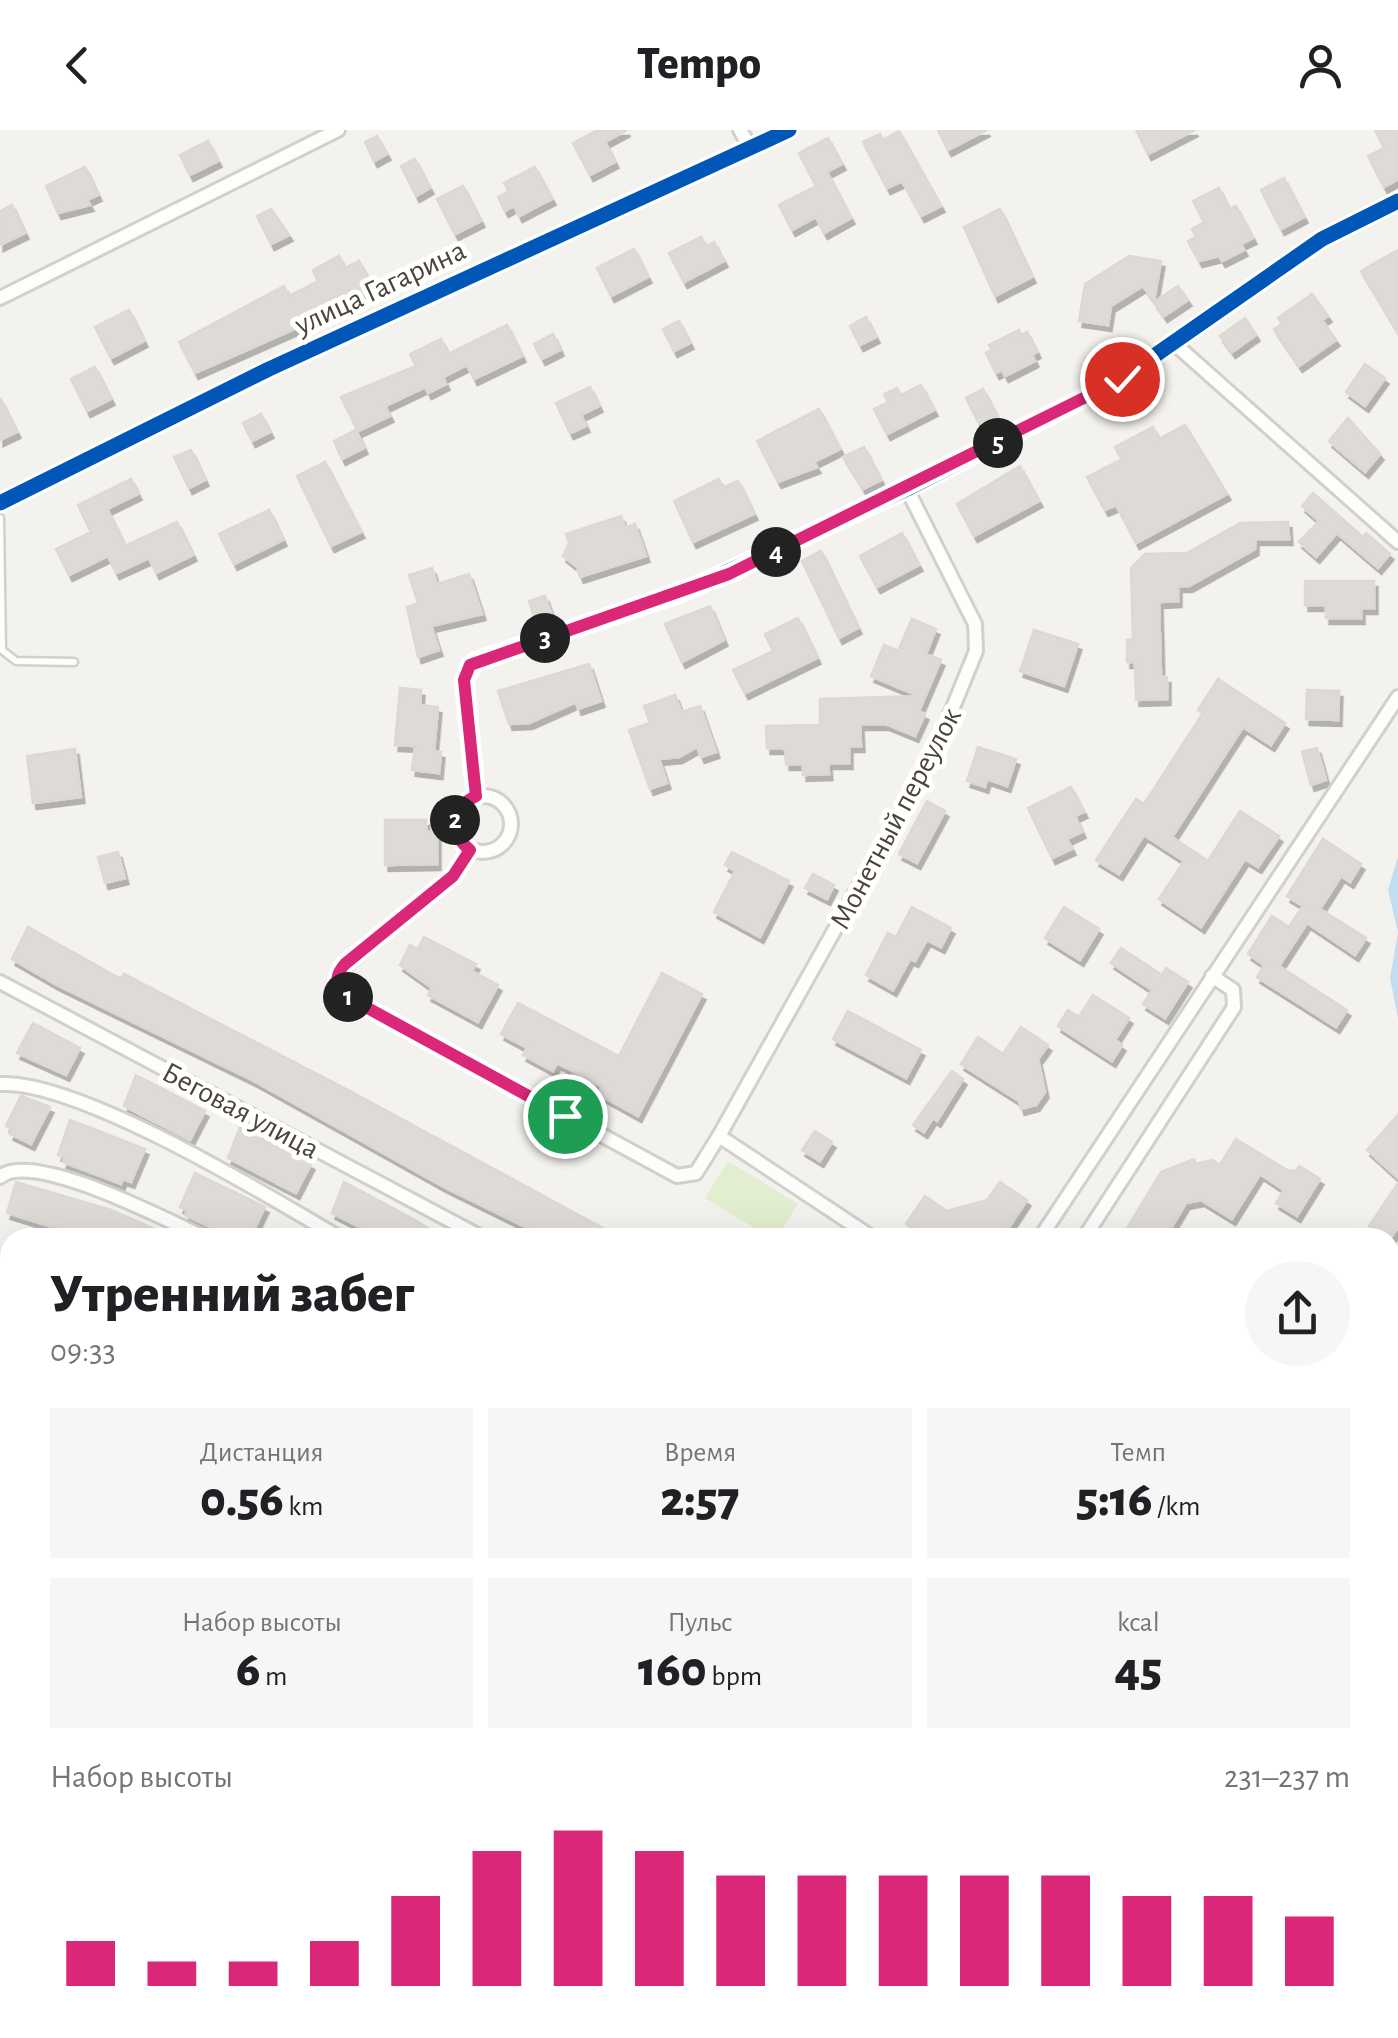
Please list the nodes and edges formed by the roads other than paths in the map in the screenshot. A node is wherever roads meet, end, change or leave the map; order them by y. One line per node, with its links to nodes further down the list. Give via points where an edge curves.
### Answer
1 (338, 130): 6 (street)
2 (740, 130): 4 (street)
3 (788, 130): 4 (street, улица Гагарина)
4 (750, 146): 9 (street, улица Гагарина, via 269,369)
5 (1398, 201): 7 (street, via 1313,245)
6 (0, 298)
7 (1176, 345): 8 (street); 11 (street)
8 (907, 489): 14 (street, via 681,593 476,661 464,680); 19 (street, Монетный переулок, via 974,624 972,664 936,749)
9 (0, 503)
10 (0, 518): 12 (lane, via 2,650 16,661)
11 (1398, 542)
12 (74, 662)
13 (1398, 697): 16 (street)
14 (476, 796): 15 (street, via 455,821); 15 (street, via 500,801 512,821 494,850)
15 (470, 850): 19 (street, Монетный переулок, via 453,876 345,964 337,978 342,994 676,1176 696,1173)
16 (1212, 976): 25 (street); 26 (street, via 1233,990 1234,1008)
17 (0, 982): 23 (street, Беговая улица)
18 (0, 1084): 22 (street, via 22,1083 72,1098 230,1174)
19 (719, 1136): 24 (street)
20 (0, 1177): 21 (street, via 22,1168 50,1174)
21 (182, 1228)
22 (323, 1228)
23 (464, 1228)
24 (858, 1228)
25 (1047, 1228)
26 (1091, 1228)

